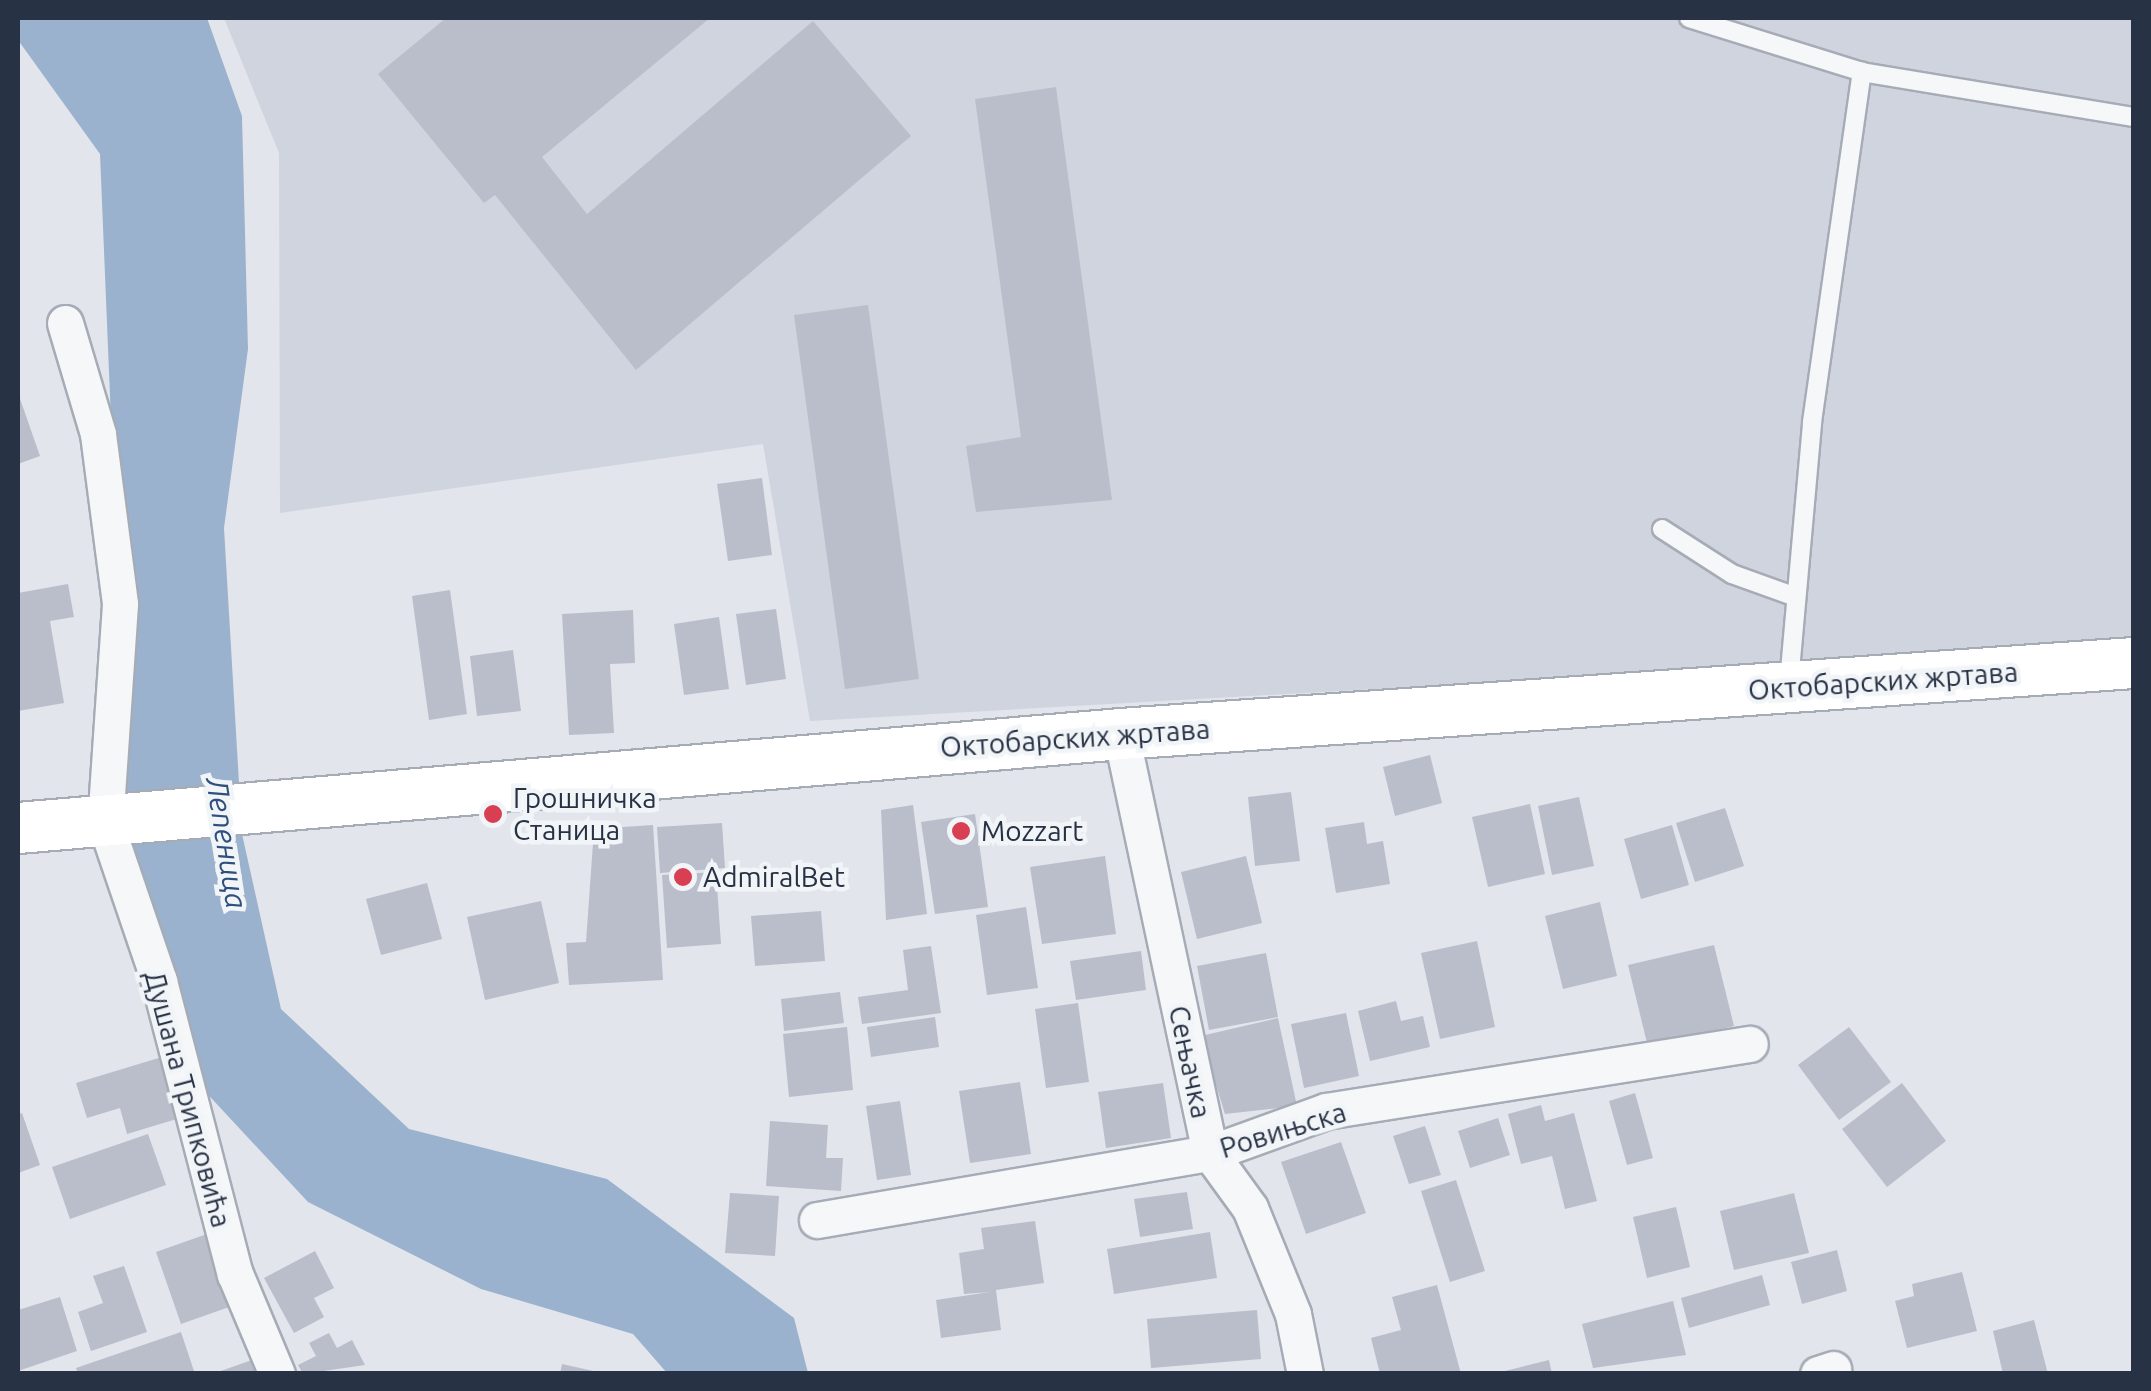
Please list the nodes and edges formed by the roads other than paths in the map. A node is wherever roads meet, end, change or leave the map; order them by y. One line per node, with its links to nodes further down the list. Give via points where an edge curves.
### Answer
1 (1689, 18): 2 (lane)
2 (1862, 72): 3 (lane); 6 (lane)
3 (2134, 117)
4 (65, 323): 10 (street, via 98,434 120,604)
5 (1662, 529): 6 (lane, via 1732,574)
6 (1796, 597): 8 (lane)
7 (2134, 663): 8 (street, Октобарских жртава)
8 (1788, 688): 9 (street, Октобарских жртава)
9 (1121, 734): 10 (street, Октобарских жртава); 13 (street, Сењачка)
10 (124, 821): 11 (street, Октобарских жртава); 15 (street, Душана Трипковића, via 235,1274)
11 (18, 828)
12 (1750, 1044): 13 (street, Ровињска, via 1326,1111)
13 (1210, 1152): 14 (street, Ровињска); 16 (street, Сењачка, via 1250,1208 1293,1314)
14 (817, 1220)
15 (278, 1374)
16 (1305, 1374)

